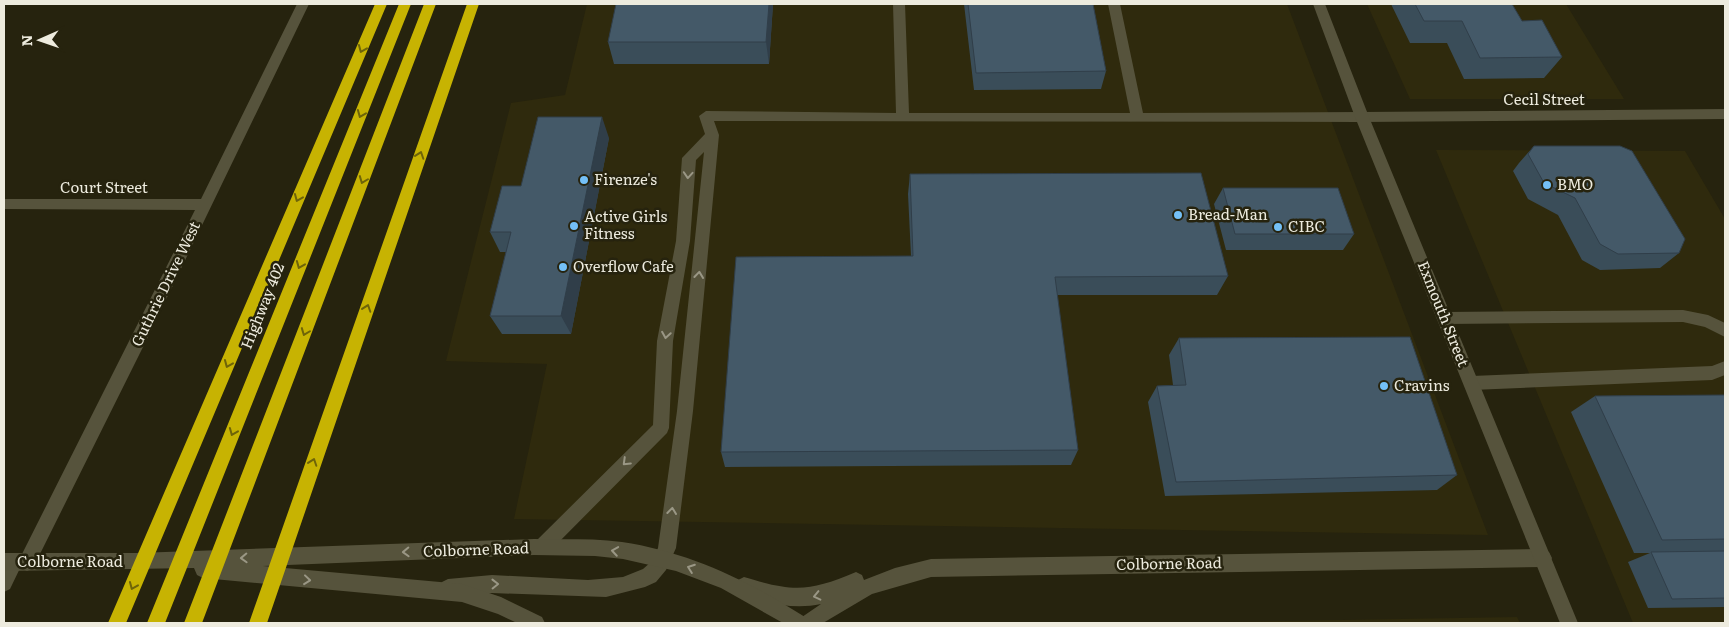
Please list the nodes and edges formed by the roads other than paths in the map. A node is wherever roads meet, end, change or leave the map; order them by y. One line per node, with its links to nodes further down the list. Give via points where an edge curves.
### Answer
1 (303, 4): 15 (street, Guthrie Drive West)
2 (381, 4): 30 (highway, one-way to 30)
3 (405, 4): 31 (highway, Highway 402, one-way to 31)
4 (430, 4): 29 (highway, one-way to 29)
5 (473, 4): 32 (highway, one-way to 5)
6 (899, 4): 11 (street)
7 (1114, 4): 12 (street)
8 (1319, 4): 10 (street, Exmouth Street)
9 (1725, 114): 10 (street, Cecil Street)
10 (1362, 117): 12 (street, Cecil Street); 16 (street, Exmouth Street)
11 (903, 118): 12 (street, Cecil Street); 13 (street, Cecil Street, via 706,116)
12 (1138, 118)
13 (712, 135): 20 (street, one-way to 20, via 689,158 683,240 665,341 661,428); 22 (street, one-way to 13, via 668,548 686,411)
14 (4, 204): 15 (street, Court Street)
15 (205, 205): 23 (street, Guthrie Drive West)
16 (1444, 318): 17 (street, via 1683,316 1708,321); 19 (street, Exmouth Street)
17 (1725, 331)
18 (1725, 368): 19 (street, via 1712,373)
19 (1472, 383): 21 (street, Exmouth Street)
20 (542, 547): 22 (street, Colborne Road, one-way to 20, via 595,548); 24 (street, Colborne Road, one-way to 24)
21 (1544, 558): 25 (street, Colborne Road); 36 (street, Exmouth Street)
22 (663, 559): 26 (street, Colborne Road, one-way to 22); 28 (street, one-way to 22, via 496,584 614,586 650,575)
23 (15, 562): 24 (street, Colborne Road); 27 (street, Guthrie Drive West)
24 (137, 562): 28 (street, Colborne Road, one-way to 28, via 347,584)
25 (931, 568): 26 (street, one-way to 26, via 871,576 806,599 772,595); 35 (street, Colborne Road, via 873,584 848,596)
26 (719, 578): 34 (street, Colborne Road)
27 (4, 583)
28 (429, 589): 33 (street, Colborne Road, via 470,596)
29 (193, 622)
30 (117, 623)
31 (156, 623)
32 (258, 623)
33 (536, 623)
34 (799, 623)
35 (808, 623)
36 (1569, 623)

